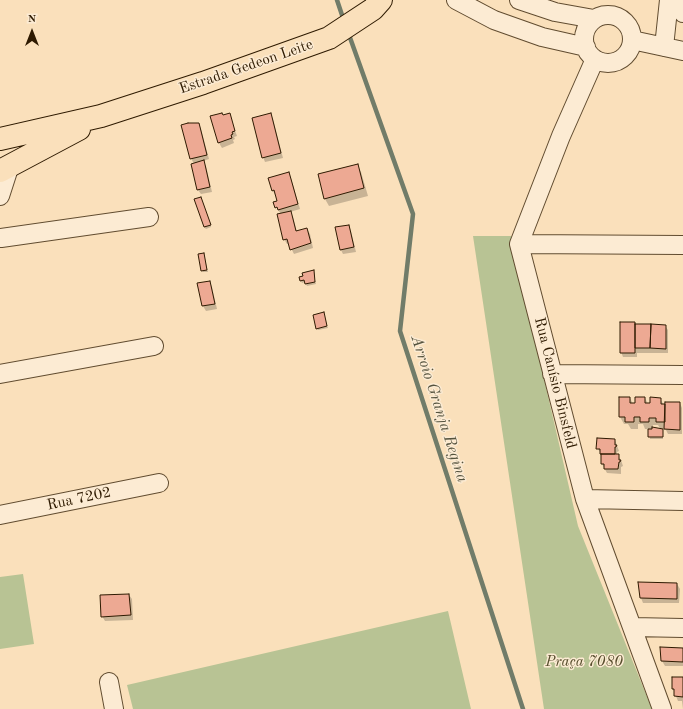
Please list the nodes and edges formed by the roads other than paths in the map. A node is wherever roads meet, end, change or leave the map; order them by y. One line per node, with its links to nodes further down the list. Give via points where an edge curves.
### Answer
1 (381, 0): 12 (main road, Estrada Gedeon Leite, via 373,9 329,38)
2 (456, 0): 11 (street, via 501,23)
3 (519, 0): 7 (street, via 555,12)
4 (669, 0): 9 (street)
5 (680, 0): 6 (street)
6 (683, 13)
7 (594, 19): 8 (street, via 608,15 616,16 628,25); 11 (street, via 588,25 584,40)
8 (632, 40): 9 (street); 11 (street, via 627,54 616,62 602,62)
9 (664, 47): 10 (street)
10 (683, 51)
11 (590, 53): 18 (street)
12 (101, 116): 13 (main road, Estrada Gedeon Leite); 14 (main road, Estrada Gedeon Leite)
13 (4, 138): 14 (main road, via 13,145 13,154)
14 (5, 168): 15 (street)
15 (0, 196)
16 (149, 217): 17 (street)
17 (0, 236)
18 (519, 244): 19 (street); 22 (street, Rua Canísio Binsfeld)
19 (683, 245)
20 (154, 346): 21 (street)
21 (0, 374)
22 (552, 374): 23 (street); 25 (street, Rua Canísio Binsfeld)
23 (683, 375)
24 (158, 483): 27 (street, Rua 7202)
25 (585, 499): 26 (street); 28 (street, Rua Canísio Binsfeld)
26 (683, 501)
27 (0, 515)
28 (632, 627): 29 (street); 32 (street, Rua Canísio Binsfeld)
29 (683, 628)
30 (109, 682): 31 (street)
31 (114, 709)
32 (662, 709)

